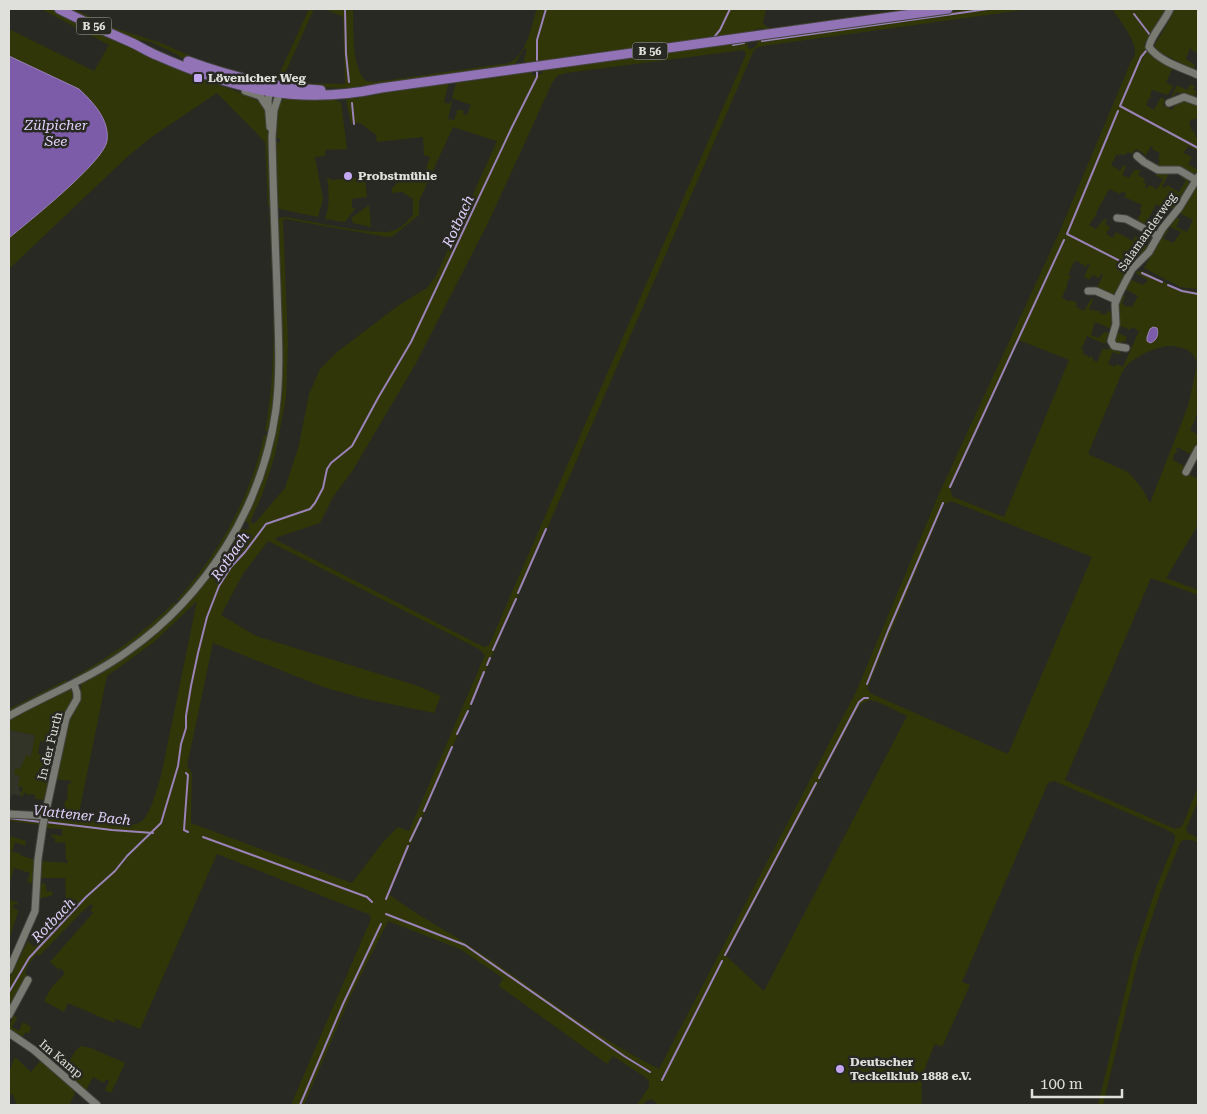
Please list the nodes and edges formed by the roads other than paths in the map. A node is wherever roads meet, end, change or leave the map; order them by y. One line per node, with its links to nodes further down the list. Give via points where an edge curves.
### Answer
1 (60, 9): 4 (main road, B 56)
2 (948, 9): 8 (main road, B 56, via 381,88)
3 (1170, 9): 5 (street, via 1149,47 1161,58)
4 (130, 42): 6 (main road, B 56); 7 (main road, B 56)
5 (1198, 75)
6 (224, 81): 7 (main road, B 56); 11 (street, via 257,94)
7 (270, 88): 8 (main road, B 56); 11 (street)
8 (281, 90): 12 (street, via 274,110)
9 (1198, 102): 10 (street, via 1184,97)
10 (1169, 103)
11 (268, 108): 12 (street)
12 (272, 137): 22 (street, via 278,379 272,430 258,481 224,551 185,602 129,651)
13 (1137, 156): 14 (street, via 1158,170 1179,170)
14 (1197, 179): 16 (street, Salamanderweg)
15 (1117, 218): 16 (street, via 1126,219)
16 (1158, 236): 18 (street, Salamanderweg, via 1149,252 1132,269)
17 (1088, 291): 18 (street)
18 (1116, 300): 19 (street, Salamanderweg, via 1116,324 1110,341 1114,346)
19 (1126, 348)
20 (1198, 449): 21 (street)
21 (1186, 472)
22 (74, 684): 23 (street); 25 (street, In der Furth, via 78,698 66,718)
23 (9, 716)
24 (9, 814): 25 (street)
25 (44, 820): 26 (street, In der Furth, via 35,911)
26 (9, 970)
27 (28, 980): 28 (street)
28 (9, 1015)
29 (9, 1033): 30 (street, Im Kamp, via 34,1050)
30 (98, 1105)

